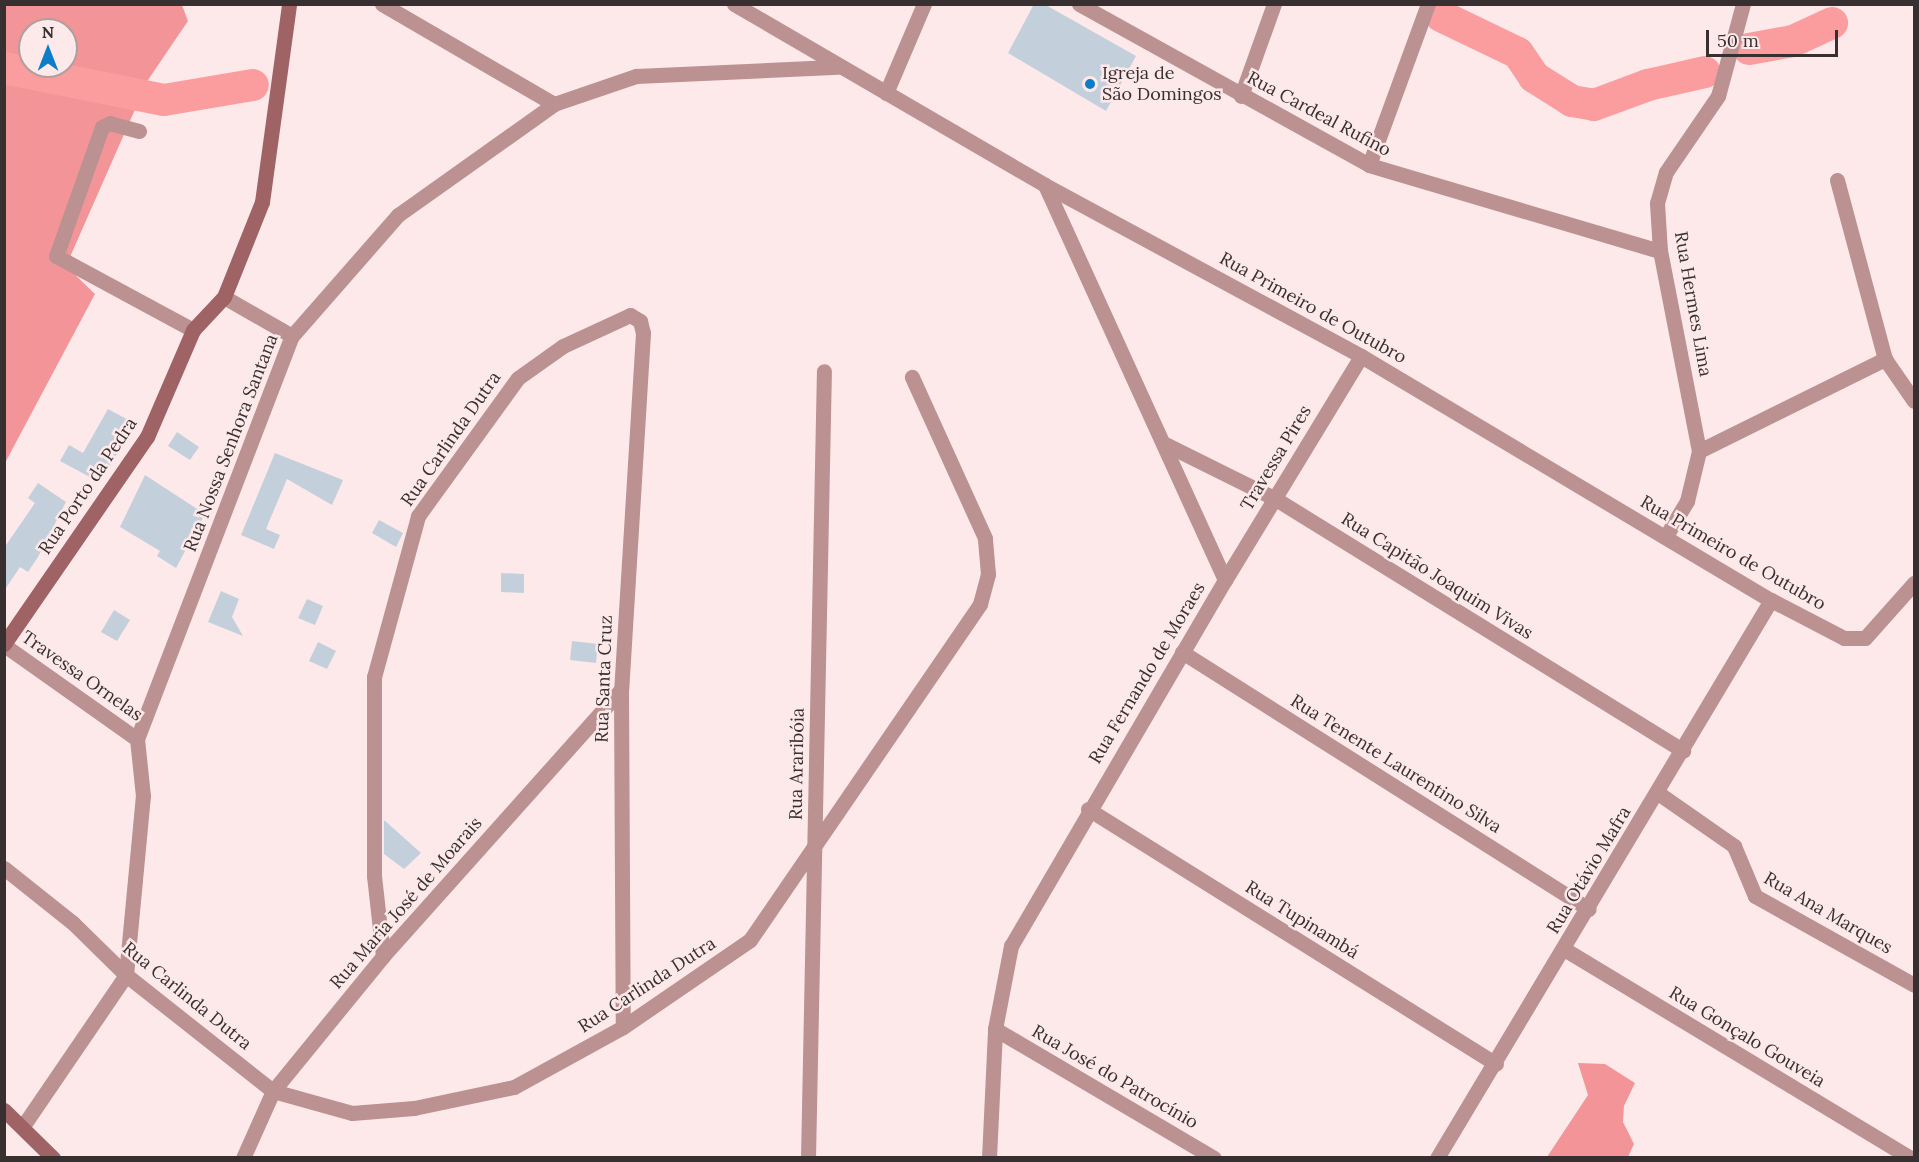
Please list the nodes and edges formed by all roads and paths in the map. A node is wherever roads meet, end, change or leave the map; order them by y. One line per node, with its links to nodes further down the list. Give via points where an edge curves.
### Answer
1 (289, 4): 19 (main road, Rua Porto da Pedra, via 262,202)
2 (382, 4): 13 (street)
3 (734, 4): 10 (street, Rua Primeiro de Outubro)
4 (924, 4): 11 (street)
5 (1079, 4): 9 (street, Rua Cardeal Rufino)
6 (1274, 4): 12 (street)
7 (1428, 4): 15 (street)
8 (1743, 4): 18 (street, Rua Hermes Lima, via 1718,96 1666,172 1657,203)
9 (1108, 11): 12 (street, Rua Cardeal Rufino)
10 (838, 67): 11 (street, Rua Primeiro de Outubro); 13 (street, Rua Nossa Senhora Santana, via 636,76)
11 (886, 93): 17 (street, Rua Primeiro de Outubro)
12 (1241, 96): 15 (street, Rua Cardeal Rufino)
13 (554, 104): 22 (street, Rua Nossa Senhora Santana, via 398,215)
14 (139, 131): 20 (street, via 110,123 102,127 56,256)
15 (1369, 165): 18 (street, Rua Cardeal Rufino)
16 (1837, 180): 24 (street)
17 (1045, 185): 23 (street, Rua Primeiro de Outubro); 28 (street, Rua Fernando de Moraes)
18 (1660, 252): 29 (street, Rua Hermes Lima)
19 (224, 297): 20 (main road, Rua Porto da Pedra); 22 (street)
20 (193, 330): 35 (main road, Rua Porto da Pedra, via 147,437)
21 (643, 333): 37 (street, Rua Santa Cruz); 46 (street, Rua Carlinda Dutra, via 640,321 630,315 616,317 518,378 418,516 374,678 374,865)
22 (292, 336): 38 (street, Rua Nossa Senhora Santana)
23 (1361, 356): 30 (street, Travessa Pires); 31 (street, Rua Primeiro de Outubro)
24 (1885, 359): 27 (street); 29 (street)
25 (824, 371): 42 (street, Rua Araribóia)
26 (912, 377): 42 (street, Rua Carlinda Dutra, via 973,502 985,538 988,574 980,604)
27 (1914, 401)
28 (1165, 444): 30 (street, Rua Capitão Joaquim Vivas); 32 (street, Rua Fernando de Moraes)
29 (1699, 451): 31 (street, Rua Hermes Lima, via 1687,501)
30 (1274, 498): 32 (street, Travessa Pires); 39 (street, Rua Capitão Joaquim Vivas)
31 (1666, 536): 34 (street, Rua Primeiro de Outubro)
32 (1225, 580): 36 (street, Rua Fernando de Moraes)
33 (1914, 583): 34 (street, Rua Primeiro de Outubro, via 1872,634 1844,638)
34 (1771, 600): 39 (street, Rua Otávio Mafra)
35 (4, 645): 38 (street, Travessa Ornelas)
36 (1182, 652): 41 (street, Rua Fernando de Moraes); 44 (street, Rua Tenente Laurentino Silva)
37 (621, 690): 46 (street, Rua Maria José de Moarais); 49 (street, Rua Santa Cruz)
38 (137, 739): 47 (street, Rua Nossa Senhora Santana, via 143,796)
39 (1683, 751): 40 (street, Rua Otávio Mafra)
40 (1658, 793): 44 (street, Rua Otávio Mafra); 48 (street, Rua Ana Marques, via 1734,846 1755,896)
41 (1088, 809): 50 (street, Rua Fernando de Moraes, via 1011,946); 51 (street, Rua Tupinambá)
42 (815, 842): 49 (street, Rua Carlinda Dutra, via 790,889 750,940); 57 (street, Rua Araribóia)
43 (4, 868): 47 (street, Rua Carlinda Dutra, via 73,923)
44 (1588, 909): 45 (street, Rua Otávio Mafra)
45 (1564, 949): 51 (street, Rua Otávio Mafra); 61 (street, Rua Gonçalo Gouveia)
46 (383, 956): 52 (street, Rua Maria José de Moarais)
47 (126, 975): 52 (street, Rua Carlinda Dutra); 54 (street)
48 (1914, 985)
49 (623, 1027): 52 (street, Rua Carlinda Dutra, via 514,1088 414,1108 352,1113)
50 (995, 1029): 58 (street, Rua Fernando de Moraes); 59 (street, Rua José do Patrocínio)
51 (1496, 1064): 60 (street, Rua Otávio Mafra)
52 (273, 1091): 56 (street, Rua Maria José de Moarais)
53 (4, 1110): 54 (main road)
54 (24, 1126): 55 (main road)
55 (51, 1157)
56 (243, 1158)
57 (808, 1158)
58 (989, 1158)
59 (1214, 1158)
60 (1437, 1158)
61 (1911, 1158)

